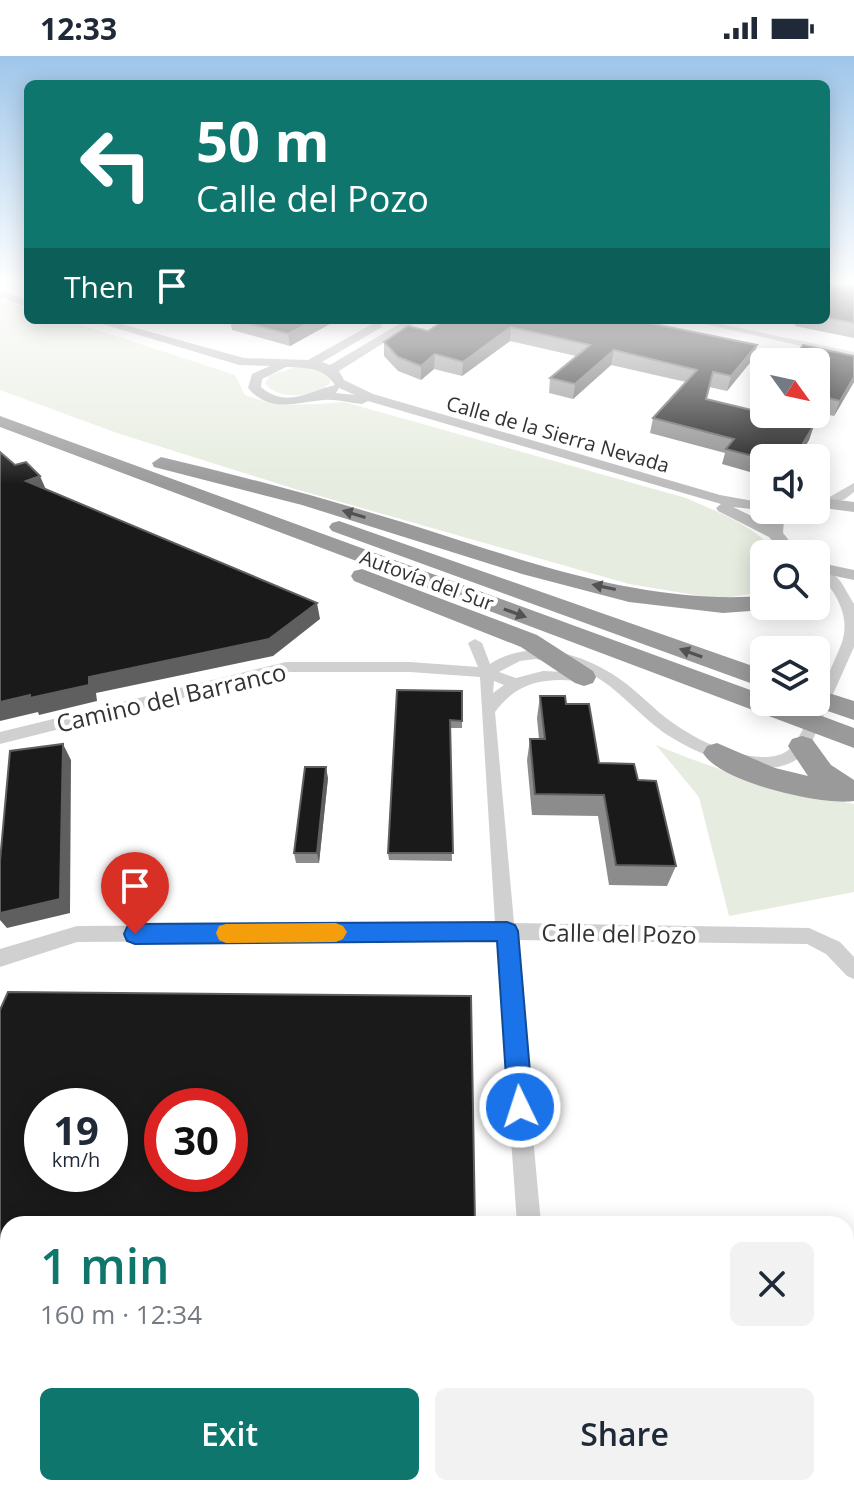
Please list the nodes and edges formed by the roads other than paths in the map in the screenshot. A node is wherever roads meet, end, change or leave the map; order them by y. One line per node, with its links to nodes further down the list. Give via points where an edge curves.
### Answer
1 (190, 351): 8 (main road)
2 (205, 351): 6 (main road, via 243,362)
3 (332, 351): 5 (main road)
4 (370, 351): 7 (main road)
5 (310, 364): 6 (main road); 7 (main road)
6 (286, 365): 8 (main road)
7 (335, 376): 9 (main road, via 333,391); 16 (main road, via 354,391)
8 (256, 377): 9 (main road, Calle de la Sierra Nevada, via 254,388 272,399)
9 (323, 396): 19 (main road, Calle de la Sierra Nevada, via 370,402 644,482 718,505)
10 (0, 405): 12 (highway, Autovía del Sur)
11 (0, 421): 12 (highway, Autovía del Sur)
12 (151, 468): 24 (highway, one-way to 12, via 706,604 592,585 304,498); 25 (highway, via 178,497); 30 (highway, Autovía del Sur, one-way to 12); 40 (highway, Autovía del Sur, one-way to 40)
13 (854, 486): 14 (street)
14 (830, 500)
15 (830, 503): 17 (main road)
16 (750, 506)
17 (854, 507)
18 (776, 524): 19 (main road)
19 (775, 534): 20 (main road)
20 (780, 540)
21 (830, 570): 22 (main road)
22 (854, 575)
23 (830, 580): 26 (street, via 850,607)
24 (750, 605)
25 (439, 607): 27 (highway, via 467,628); 28 (highway, via 529,641)
26 (852, 635): 32 (street)
27 (475, 643): 29 (street)
28 (556, 657): 29 (street, via 514,657); 31 (highway); 37 (street, via 602,674)
29 (487, 673): 33 (street); 35 (street); 39 (street, Camino del Barranco, via 286,667)
30 (750, 674)
31 (584, 677): 33 (street, via 537,675); 37 (street)
32 (830, 677)
33 (514, 683): 35 (street)
34 (830, 693): 36 (highway)
35 (488, 711): 44 (street)
36 (854, 711)
37 (652, 716): 42 (street)
38 (813, 716): 41 (street)
39 (0, 738)
40 (854, 738)
41 (802, 746): 42 (street, via 793,757 774,762); 43 (highway, via 823,775)
42 (717, 753): 43 (highway, via 789,784)
43 (852, 792)
44 (507, 931): 45 (street, Calle del Pozo, via 77,934); 46 (street, Calle del Pozo, via 809,936 833,948); 47 (street)
45 (0, 958)
46 (854, 970)
47 (528, 1216)

